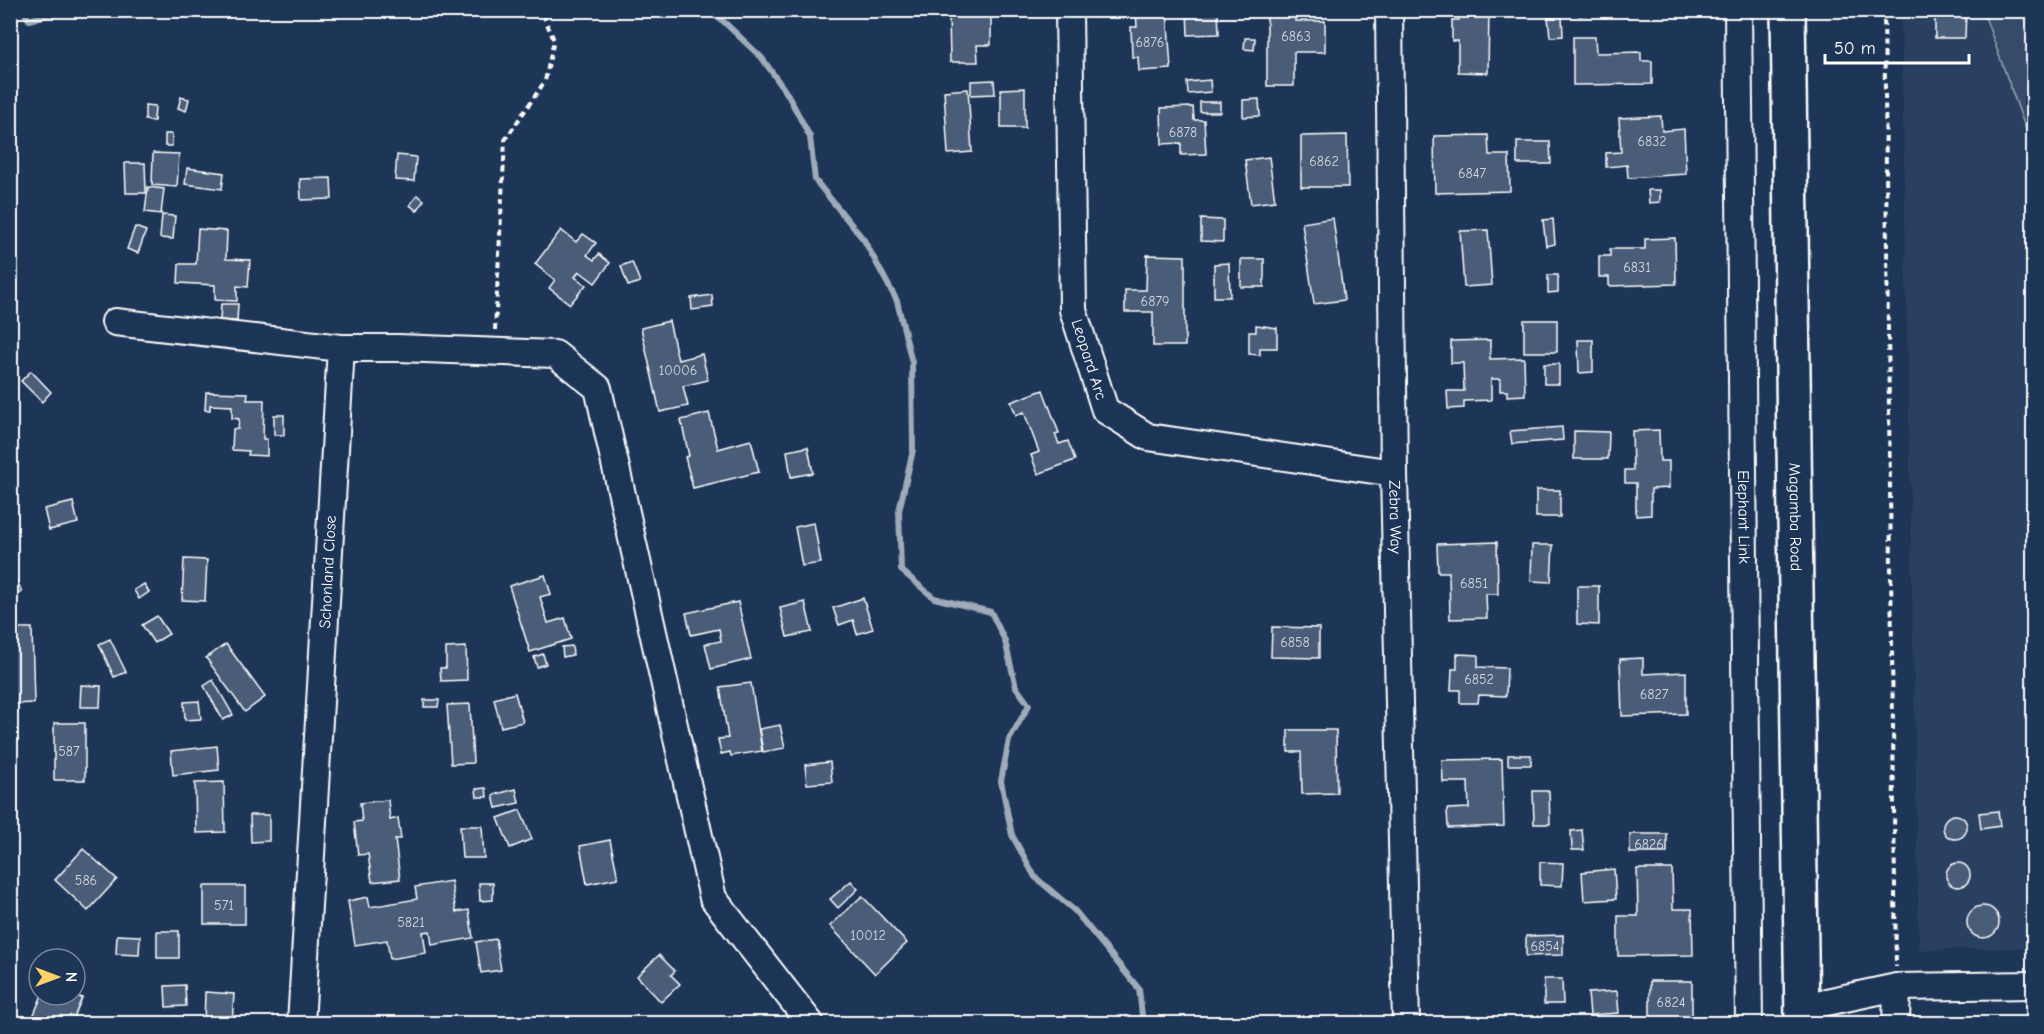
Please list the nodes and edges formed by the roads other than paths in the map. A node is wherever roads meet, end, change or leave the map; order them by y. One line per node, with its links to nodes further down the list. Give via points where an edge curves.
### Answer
1 (1070, 10): 7 (street, Leopard Arc, via 1073,310 1105,410 1148,437)
2 (1389, 10): 7 (street, Zebra Way)
3 (1738, 10): 14 (street, Elephant Link)
4 (1788, 10): 10 (highway, Magamba Road)
5 (115, 322): 6 (street)
6 (341, 348): 11 (street, Schonland Close); 12 (street, via 555,354 598,388 713,898)
7 (1394, 473): 13 (street, Zebra Way)
8 (2034, 985): 9 (street)
9 (1897, 987): 10 (street); 15 (street)
10 (1803, 1015)
11 (301, 1023)
12 (811, 1023)
13 (1406, 1023)
14 (1749, 1023)
15 (1896, 1023)

